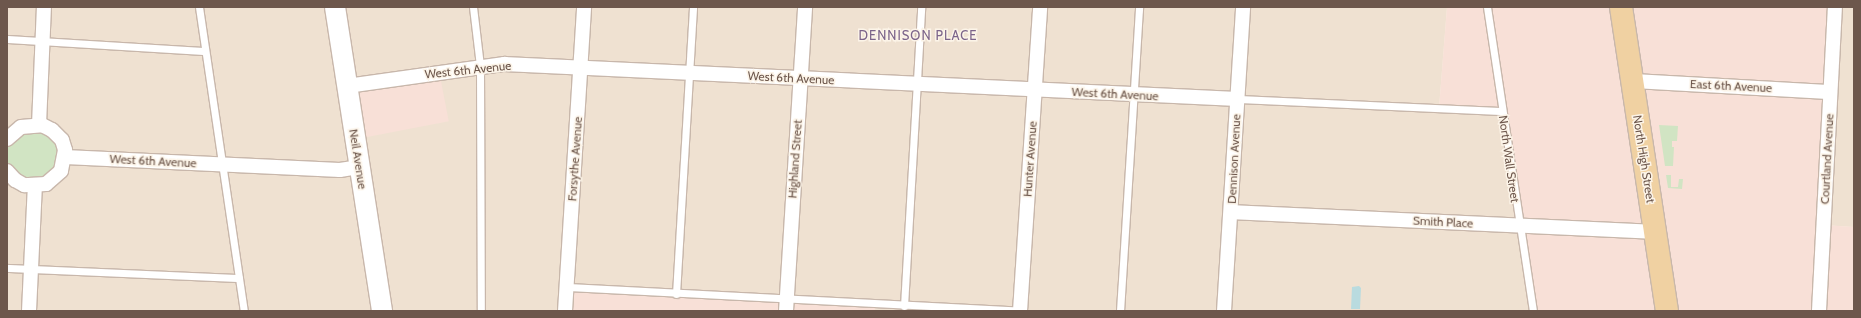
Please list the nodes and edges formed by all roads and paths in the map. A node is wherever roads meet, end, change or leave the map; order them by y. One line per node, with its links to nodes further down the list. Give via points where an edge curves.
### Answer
1 (44, 7): 16 (street)
2 (199, 7): 17 (lane)
3 (335, 7): 24 (street, Neil Avenue)
4 (472, 7): 18 (lane)
5 (584, 7): 19 (street, Forsythe Avenue)
6 (693, 7): 20 (lane)
7 (805, 7): 21 (street, Highland Street)
8 (921, 7): 23 (lane)
9 (1040, 7): 25 (street, Hunter Avenue)
10 (1139, 7): 27 (lane)
11 (1242, 7): 28 (street, Dennison Avenue)
12 (1487, 7): 29 (lane, North Wall Street)
13 (1621, 7): 22 (main road, North High Street)
14 (1835, 7): 26 (street, Courtland Avenue)
15 (7, 39): 16 (lane)
16 (43, 41): 17 (lane); 30 (street)
17 (204, 51): 33 (lane)
18 (480, 66): 19 (street, West 6th Avenue, via 504,64); 24 (street, West 6th Avenue); 50 (lane)
19 (581, 67): 20 (street, West 6th Avenue); 43 (street, Forsythe Avenue)
20 (690, 73): 21 (street, West 6th Avenue); 44 (lane)
21 (801, 79): 23 (street, West 6th Avenue); 45 (street, Highland Street)
22 (1632, 81): 26 (street, East 6th Avenue); 39 (main road, North High Street)
23 (917, 84): 25 (street, West 6th Avenue); 46 (lane)
24 (347, 86): 34 (street, Neil Avenue)
25 (1034, 90): 27 (street, West 6th Avenue); 52 (street, Hunter Avenue)
26 (1830, 92): 57 (street, Courtland Avenue)
27 (1134, 95): 28 (street, West 6th Avenue); 53 (lane)
28 (1237, 99): 29 (lane); 37 (street, Dennison Avenue)
29 (1502, 111): 38 (lane, North Wall Street)
30 (39, 125): 31 (street, via 21,127); 32 (street, via 52,130 62,140)
31 (7, 140)
32 (65, 157): 33 (street, West 6th Avenue); 36 (street, via 61,171 55,179)
33 (221, 165): 34 (street, West 6th Avenue, via 340,170); 42 (lane)
34 (360, 167): 49 (street, Neil Avenue)
35 (7, 171): 36 (street, via 15,180)
36 (35, 186): 41 (street)
37 (1231, 212): 38 (street, Smith Place); 54 (street, Dennison Avenue)
38 (1520, 226): 39 (street, Smith Place); 55 (lane, North Wall Street)
39 (1656, 232): 56 (main road, North High Street)
40 (7, 268): 41 (lane)
41 (31, 269): 42 (lane); 47 (street)
42 (239, 278): 48 (lane)
43 (567, 287): 44 (lane); 51 (street, Forsythe Avenue)
44 (676, 294): 45 (lane)
45 (786, 306): 46 (lane)
46 (904, 306): 52 (lane)
47 (29, 311)
48 (244, 311)
49 (382, 311)
50 (481, 311)
51 (565, 311)
52 (1019, 311)
53 (1120, 311)
54 (1224, 311)
55 (1533, 311)
56 (1667, 311)
57 (1819, 311)

